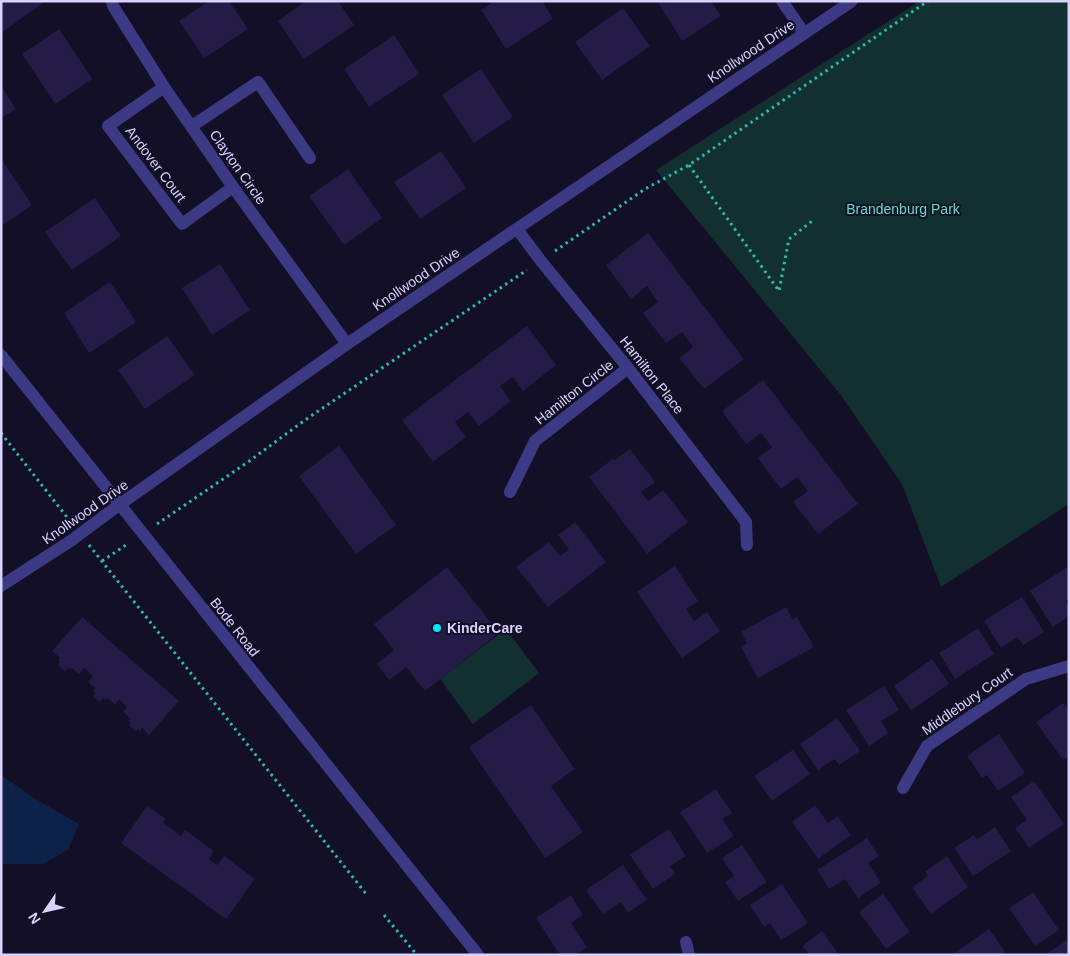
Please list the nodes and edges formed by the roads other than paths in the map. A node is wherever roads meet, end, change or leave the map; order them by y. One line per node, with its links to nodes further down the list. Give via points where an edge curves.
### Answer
1 (112, 1): 5 (street, Clayton Circle)
2 (782, 1): 4 (street)
3 (852, 1): 4 (street, Knollwood Drive)
4 (804, 33): 9 (street, Knollwood Drive)
5 (164, 87): 6 (street, Clayton Circle); 8 (street, Andover Court, via 108,126 182,224)
6 (192, 126): 7 (street, via 258,82); 8 (street, Clayton Circle)
7 (310, 158)
8 (233, 187): 10 (street, Clayton Circle)
9 (517, 229): 10 (street, Knollwood Drive); 12 (street, Hamilton Place)
10 (347, 344): 14 (street, Knollwood Drive)
11 (1, 355): 14 (street, Bode Road)
12 (628, 368): 13 (street, Hamilton Circle, via 535,441); 15 (street, Hamilton Place, via 746,522)
13 (510, 492)
14 (119, 505): 16 (street, Knollwood Drive); 20 (street, Bode Road)
15 (747, 545)
16 (1, 586)
17 (1069, 666): 18 (street, Middlebury Court, via 1026,679 927,746)
18 (903, 788)
19 (686, 942): 21 (street)
20 (478, 955)
21 (689, 955)

